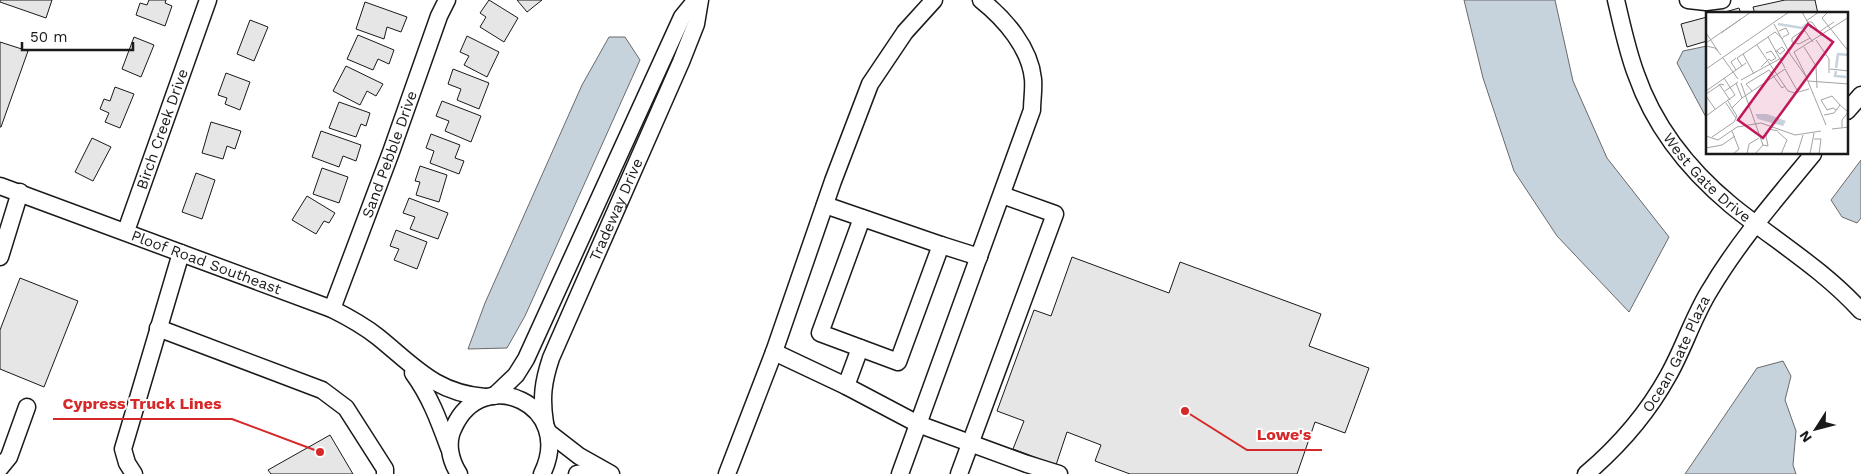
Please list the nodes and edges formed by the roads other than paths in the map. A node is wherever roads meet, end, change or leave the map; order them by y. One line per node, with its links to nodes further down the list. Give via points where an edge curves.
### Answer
1 (208, 0): 19 (street, Birch Creek Drive)
2 (447, 0): 24 (street, Sand Pebble Drive)
3 (696, 0): 31 (street, Tradeway Drive, via 682,18 526,359 516,375)
4 (700, 0): 34 (street, Tradeway Drive, via 696,24 681,62 550,358 543,383 542,406)
5 (934, 0): 16 (street, via 905,32 870,84)
6 (981, 0): 15 (street, via 995,11 1024,49 1033,79 1032,110)
7 (1616, 0): 18 (street, West Gate Drive, via 1636,75 1664,132 1705,182)
8 (1688, 0): 9 (street)
9 (1722, 0)
10 (1861, 95): 11 (street)
11 (1848, 110)
12 (1812, 155): 18 (street, Ocean Gate Plaza)
13 (0, 186): 14 (street, Ploof Road Southeast)
14 (20, 192): 19 (street, Ploof Road Southeast); 22 (street)
15 (1002, 195): 23 (street); 35 (street, via 1055,214)
16 (825, 205): 17 (street); 28 (street)
17 (862, 218): 20 (street); 27 (street, via 820,333)
18 (1756, 224): 25 (street, West Gate Drive, via 1822,273); 49 (street, Ocean Gate Plaza, via 1708,293 1651,404 1617,446)
19 (126, 231): 21 (street, Ploof Road Southeast)
20 (941, 245): 23 (street); 27 (street, via 898,362)
21 (181, 253): 24 (street, Ploof Road Southeast); 26 (street)
22 (0, 257)
23 (979, 257): 33 (street)
24 (332, 308): 29 (street, Ploof Road Southeast, via 365,327)
25 (1861, 311)
26 (158, 328): 39 (street, via 123,449); 40 (street, via 322,390 346,408)
27 (860, 348): 30 (street)
28 (774, 352): 30 (street); 45 (street)
29 (402, 360): 31 (street, Ploof Road Southeast, via 428,379 456,392); 36 (street, Ploof Road Southeast, via 421,385 438,418)
30 (846, 386): 33 (street)
31 (490, 396): 34 (street, Ploof Road Southeast, via 509,396 524,401 536,411); 36 (street, Tradeway Drive, via 470,405 458,417 451,432)
32 (26, 407): 37 (street, via 9,457)
33 (918, 424): 35 (street); 46 (street)
34 (547, 428): 41 (street, Tradeway Drive, via 550,447); 44 (street, Ploof Road Southeast, via 579,456)
35 (970, 442): 47 (street); 48 (street)
36 (449, 450): 38 (street, Ploof Road Southeast)
37 (0, 468)
38 (455, 471)
39 (134, 474)
40 (385, 474)
41 (542, 474)
42 (577, 474): 43 (street)
43 (600, 474)
44 (611, 474)
45 (727, 474)
46 (900, 474)
47 (959, 474)
48 (1059, 474)
49 (1586, 474)

